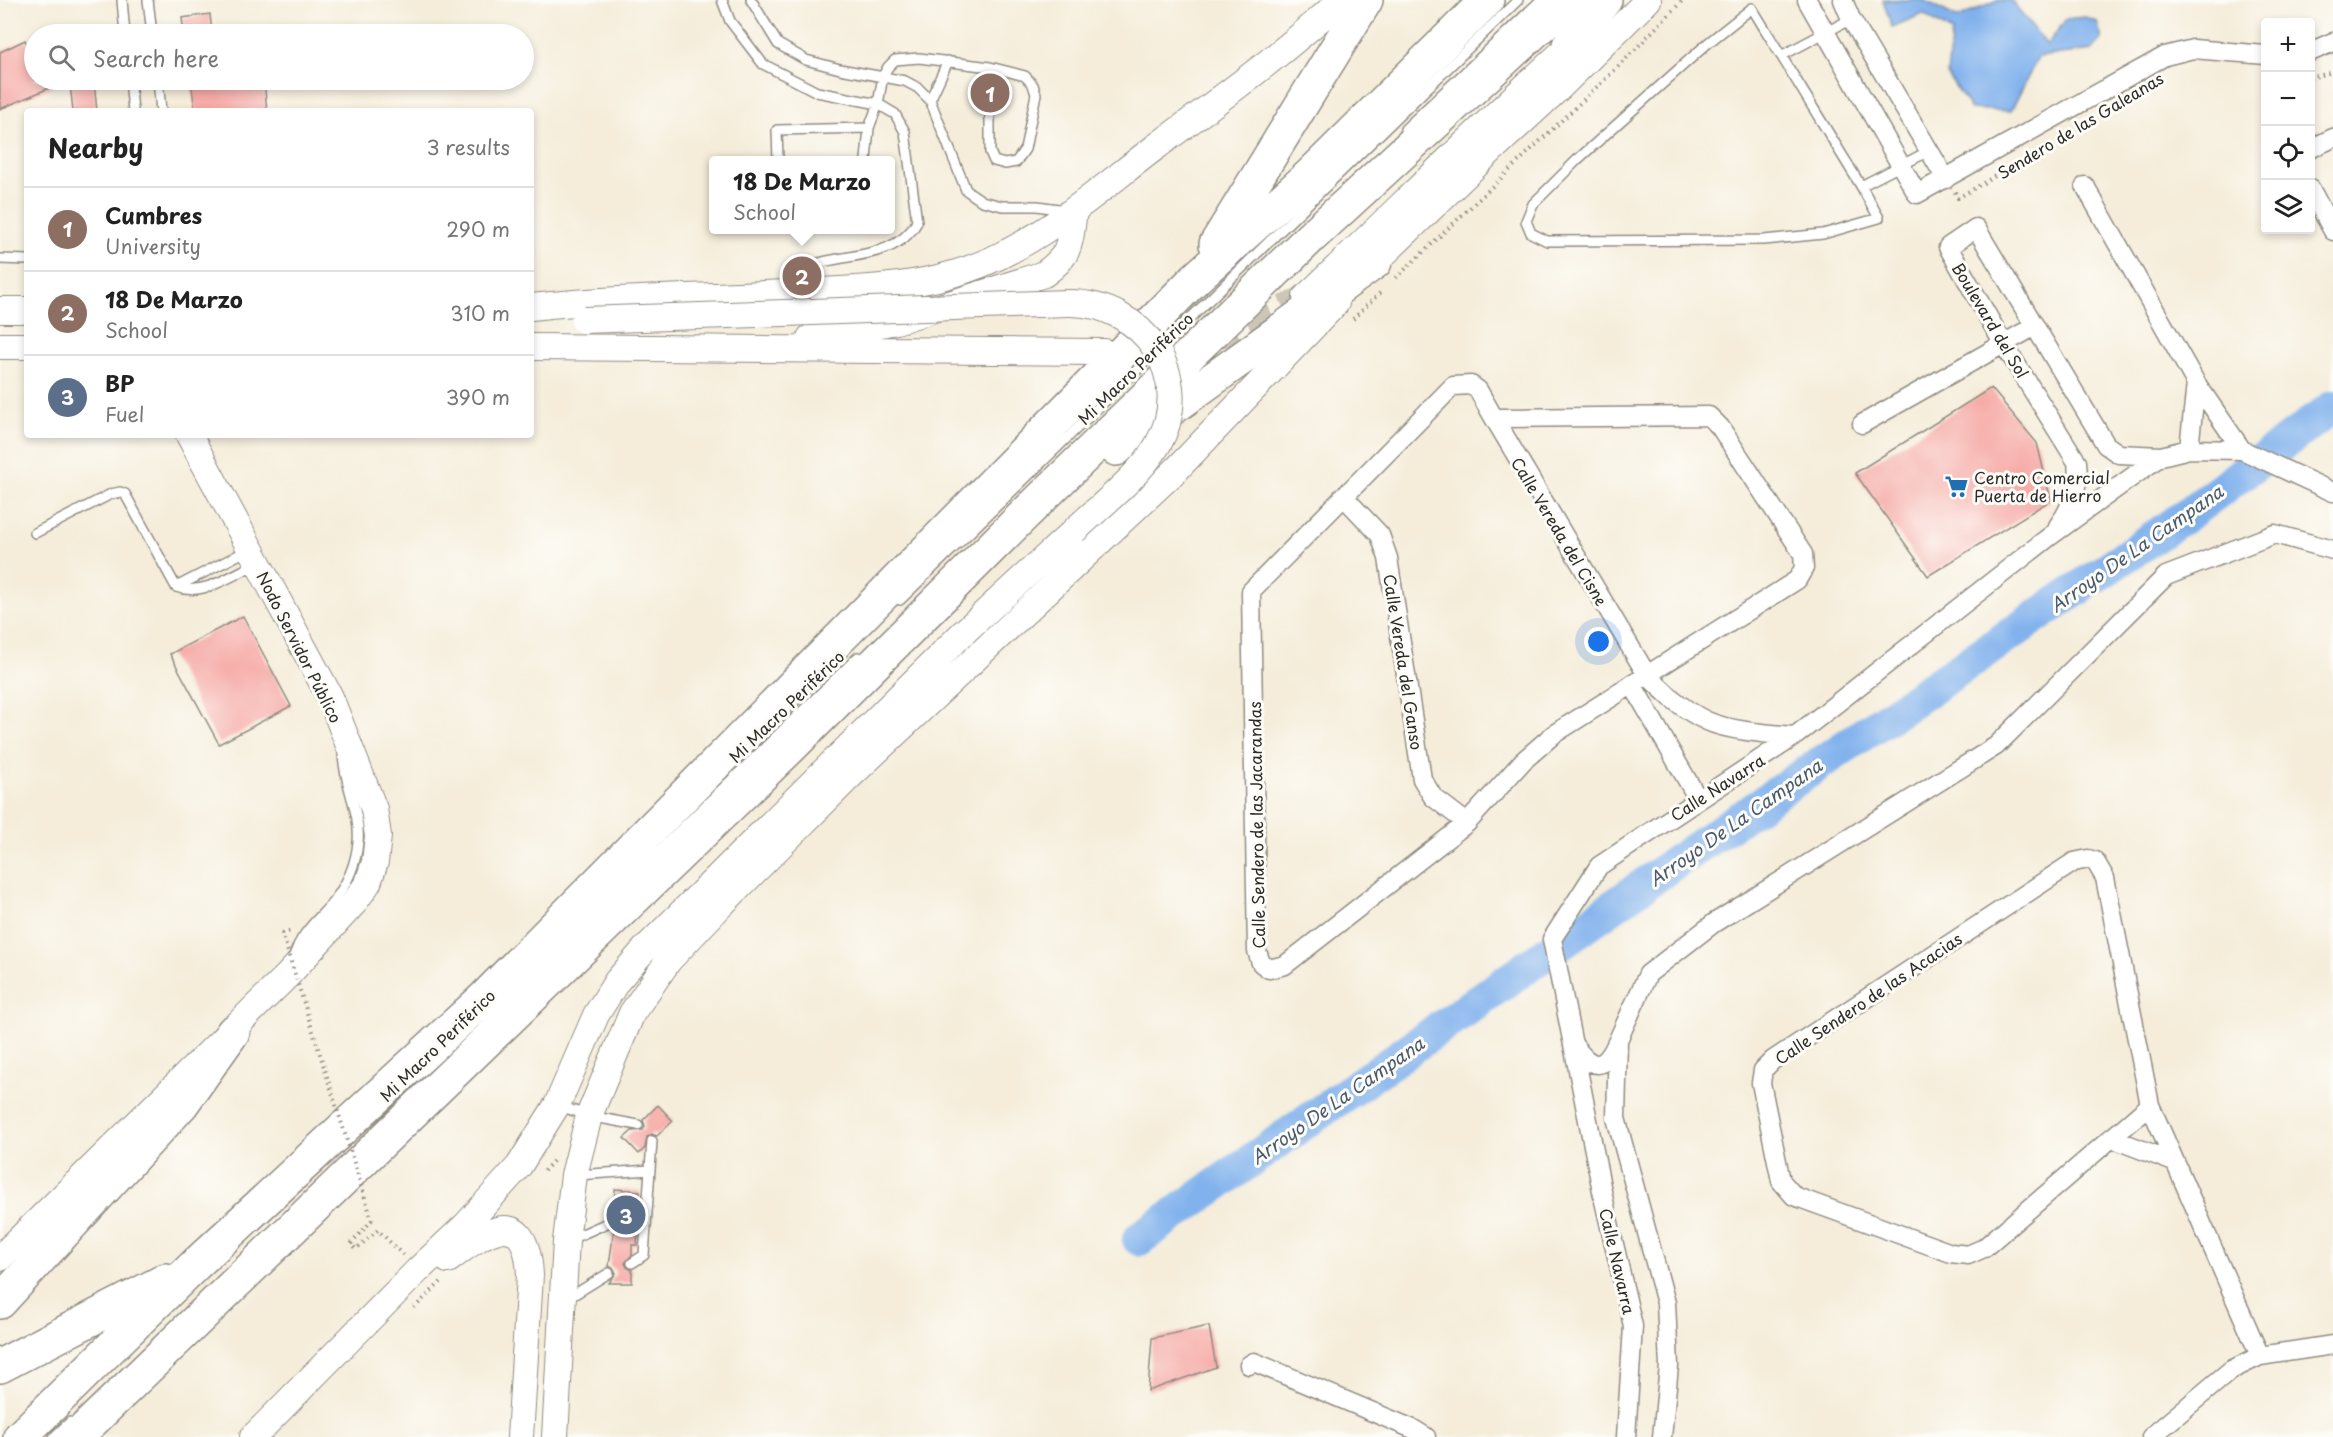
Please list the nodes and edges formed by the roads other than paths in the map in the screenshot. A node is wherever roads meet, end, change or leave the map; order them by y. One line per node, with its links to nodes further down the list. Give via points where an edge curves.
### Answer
1 (122, 0): 16 (lane)
2 (147, 0): 17 (lane)
3 (722, 0): 30 (lane, via 730,21 763,64 817,92)
4 (751, 0): 26 (lane, via 778,44 806,60)
5 (1487, 0): 50 (highway, via 1311,174)
6 (1518, 0): 82 (lane, Mi Macro Periférico)
7 (1541, 0): 34 (lane)
8 (1569, 0): 76 (highway, via 1311,236)
9 (1605, 0): 20 (highway)
10 (1620, 0): 20 (main road)
11 (1648, 0): 49 (main road, via 1496,146)
12 (1807, 0): 18 (street)
13 (1843, 0): 15 (street)
14 (1341, 11): 45 (main road); 50 (highway)
15 (1851, 19): 18 (lane); 37 (street)
16 (124, 24)
17 (151, 24)
18 (1824, 34): 23 (lane); 40 (street)
19 (2333, 42): 21 (street)
20 (1569, 45): 52 (main road)
21 (2315, 50)
22 (2261, 55): 41 (street, Sendero de las Galeanas, via 2193,49 2165,56)
23 (1781, 56): 42 (lane); 42 (lane, via 1752,8 1569,167 1533,204 1526,221 1531,233 1547,241 1695,242 1823,234 1879,218)
24 (948, 61): 25 (lane); 26 (lane, via 895,60); 29 (lane)
25 (990, 68): 25 (lane, via 990,152 994,160 1016,162 1026,149 1036,94 1026,76)
26 (883, 76): 29 (lane, via 905,81); 30 (lane)
27 (131, 90): 31 (lane)
28 (159, 90): 32 (lane)
29 (930, 100): 45 (lane, via 966,190 982,201 1002,206)
30 (878, 104): 33 (lane); 51 (lane, via 895,114 905,132 917,222 904,240 893,246 802,268)
31 (134, 108)
32 (161, 108)
33 (869, 128): 38 (lane, via 777,130); 39 (lane)
34 (1397, 136)
35 (2333, 138): 36 (street)
36 (2315, 147)
37 (1929, 151): 40 (lane); 41 (street)
38 (777, 156)
39 (866, 156)
40 (1900, 165): 41 (street, Sendero de las Galeanas, via 1917,194); 42 (lane)
41 (1946, 179)
42 (1861, 186)
43 (2085, 186): 66 (street)
44 (2315, 197): 46 (street)
45 (1074, 211): 51 (main road, via 1014,249 942,278 867,288); 62 (main road, via 1070,241 1062,261 1044,274 896,321)
46 (2333, 231)
47 (0, 259): 48 (lane)
48 (24, 260)
49 (1386, 275): 76 (highway); 96 (main road, via 849,777 721,904 669,960 632,1013)
50 (1196, 278): 107 (highway, via 485,997)
51 (777, 293): 53 (main road)
52 (1306, 297)
53 (534, 307)
54 (0, 310): 55 (main road)
55 (24, 310)
56 (534, 317): 94 (main road, bridge, via 584,320 1083,303 1108,309 1130,320 1144,333 1167,372 1170,411 1163,436 1148,459 964,632 645,949 617,981 596,1015)
57 (2035, 326): 58 (street); 58 (street, Boulevard del Sol, via 1976,228 1948,247); 73 (street, Boulevard del Sol, via 2106,445 2119,454)
58 (2003, 343): 69 (street); 78 (street, Boulevard del Sol, via 2077,462 2072,502)
59 (0, 346): 60 (main road)
60 (24, 346)
61 (534, 347): 62 (main road)
62 (756, 349): 63 (main road)
63 (1104, 352)
64 (1166, 358): 65 (lane, Mi Macro Periférico)
65 (1158, 366)
66 (2196, 383): 71 (street); 72 (street)
67 (1453, 386): 68 (street, Calle Vereda del Cisne, via 1471,385 1478,390); 75 (street, Calle Sendero de las Jacarandas)
68 (1494, 418): 84 (street, Calle Vereda del Cisne); 84 (street, Calle Sendero de las Jacarandas, via 1709,416 1803,554 1804,568 1797,580)
69 (1862, 424)
70 (191, 438): 80 (main road, Nodo Servidor Público)
71 (2189, 449): 72 (street, Calle Navarra); 73 (street, Calle Navarra)
72 (2247, 453): 74 (street, Calle Navarra)
73 (2161, 456): 78 (street, Calle Navarra)
74 (2333, 492)
75 (1344, 496): 88 (street, Calle Vereda del Ganso, via 1380,535 1388,558 1422,779 1432,797); 88 (street, Calle Sendero de las Jacarandas, via 1251,591 1257,951 1261,963 1269,969 1285,965)
76 (1022, 517): 116 (highway, via 790,748)
77 (35, 532): 81 (lane, via 120,492 125,494)
78 (2049, 537): 85 (street, Calle Navarra)
79 (2333, 550): 91 (street, Calle Navarra, via 2275,534 2166,576 1996,746 1714,923 1648,974)
80 (254, 556): 81 (lane); 81 (lane, via 216,584 193,590); 90 (main road, Nodo Servidor Público, via 330,697 374,809 378,836 368,883 354,903)
81 (176, 588)
82 (893, 607)
83 (866, 650): 89 (lane, Mi Macro Periférico)
84 (1639, 680): 85 (street, Calle Vereda del Cisne, via 1708,722); 86 (street, Calle Vereda del Cisne); 88 (street, Calle Sendero de las Jacarandas, via 1554,734 1523,761)
85 (1795, 736): 86 (street, Calle Navarra)
86 (1698, 799): 92 (street, Calle Navarra, via 1599,866 1552,939)
87 (680, 815): 93 (lane, Mi Macro Periférico)
88 (1467, 823)
89 (496, 1008)
90 (233, 1032): 105 (main road, Nodo Servidor Público); 110 (highway, via 182,1104)
91 (1618, 1040): 92 (street, via 1610,1059 1603,1064 1584,1059); 126 (street, Calle Navarra, via 1616,1118 1666,1303 1669,1366)
92 (1572, 1043): 125 (street, Calle Navarra, via 1632,1326)
93 (415, 1076)
94 (557, 1105): 96 (lane); 111 (main road, via 519,1166 466,1225)
95 (2150, 1105): 98 (street, Calle Sendero de las Acacias); 98 (street, Calle Sendero de las Acacias, via 2105,879 2096,861 2088,859 2074,862 1763,1070 1761,1083 1781,1181 1794,1196 1951,1253 1968,1255 1984,1248); 100 (street, Calle Sendero de las Acacias)
96 (589, 1116): 97 (lane); 102 (main road)
97 (638, 1125)
98 (2111, 1138): 100 (street)
99 (652, 1141): 101 (lane)
100 (2174, 1161): 113 (street, Calle Sendero de las Acacias)
101 (650, 1170): 102 (lane); 106 (lane, via 643,1207 644,1255)
102 (574, 1175): 104 (main road)
103 (614, 1220): 104 (lane)
104 (566, 1241): 109 (main road)
105 (0, 1258)
106 (632, 1263)
107 (196, 1264): 114 (highway); 118 (highway)
108 (609, 1273): 109 (lane)
109 (563, 1301): 123 (main road)
110 (0, 1302)
111 (360, 1329): 121 (main road); 122 (main road, via 487,1232 505,1228 516,1233 524,1242 530,1275)
112 (2333, 1345): 113 (street)
113 (2260, 1356): 127 (street, via 2231,1370)
114 (0, 1365)
115 (1249, 1365): 124 (street, via 1254,1362)
116 (121, 1393): 117 (highway); 120 (highway)
117 (76, 1426): 119 (lane)
118 (20, 1437)
119 (54, 1437)
120 (106, 1437)
121 (253, 1437)
122 (520, 1437)
123 (555, 1437)
124 (1426, 1437)
125 (1626, 1437)
126 (1662, 1437)
127 (2151, 1437)

